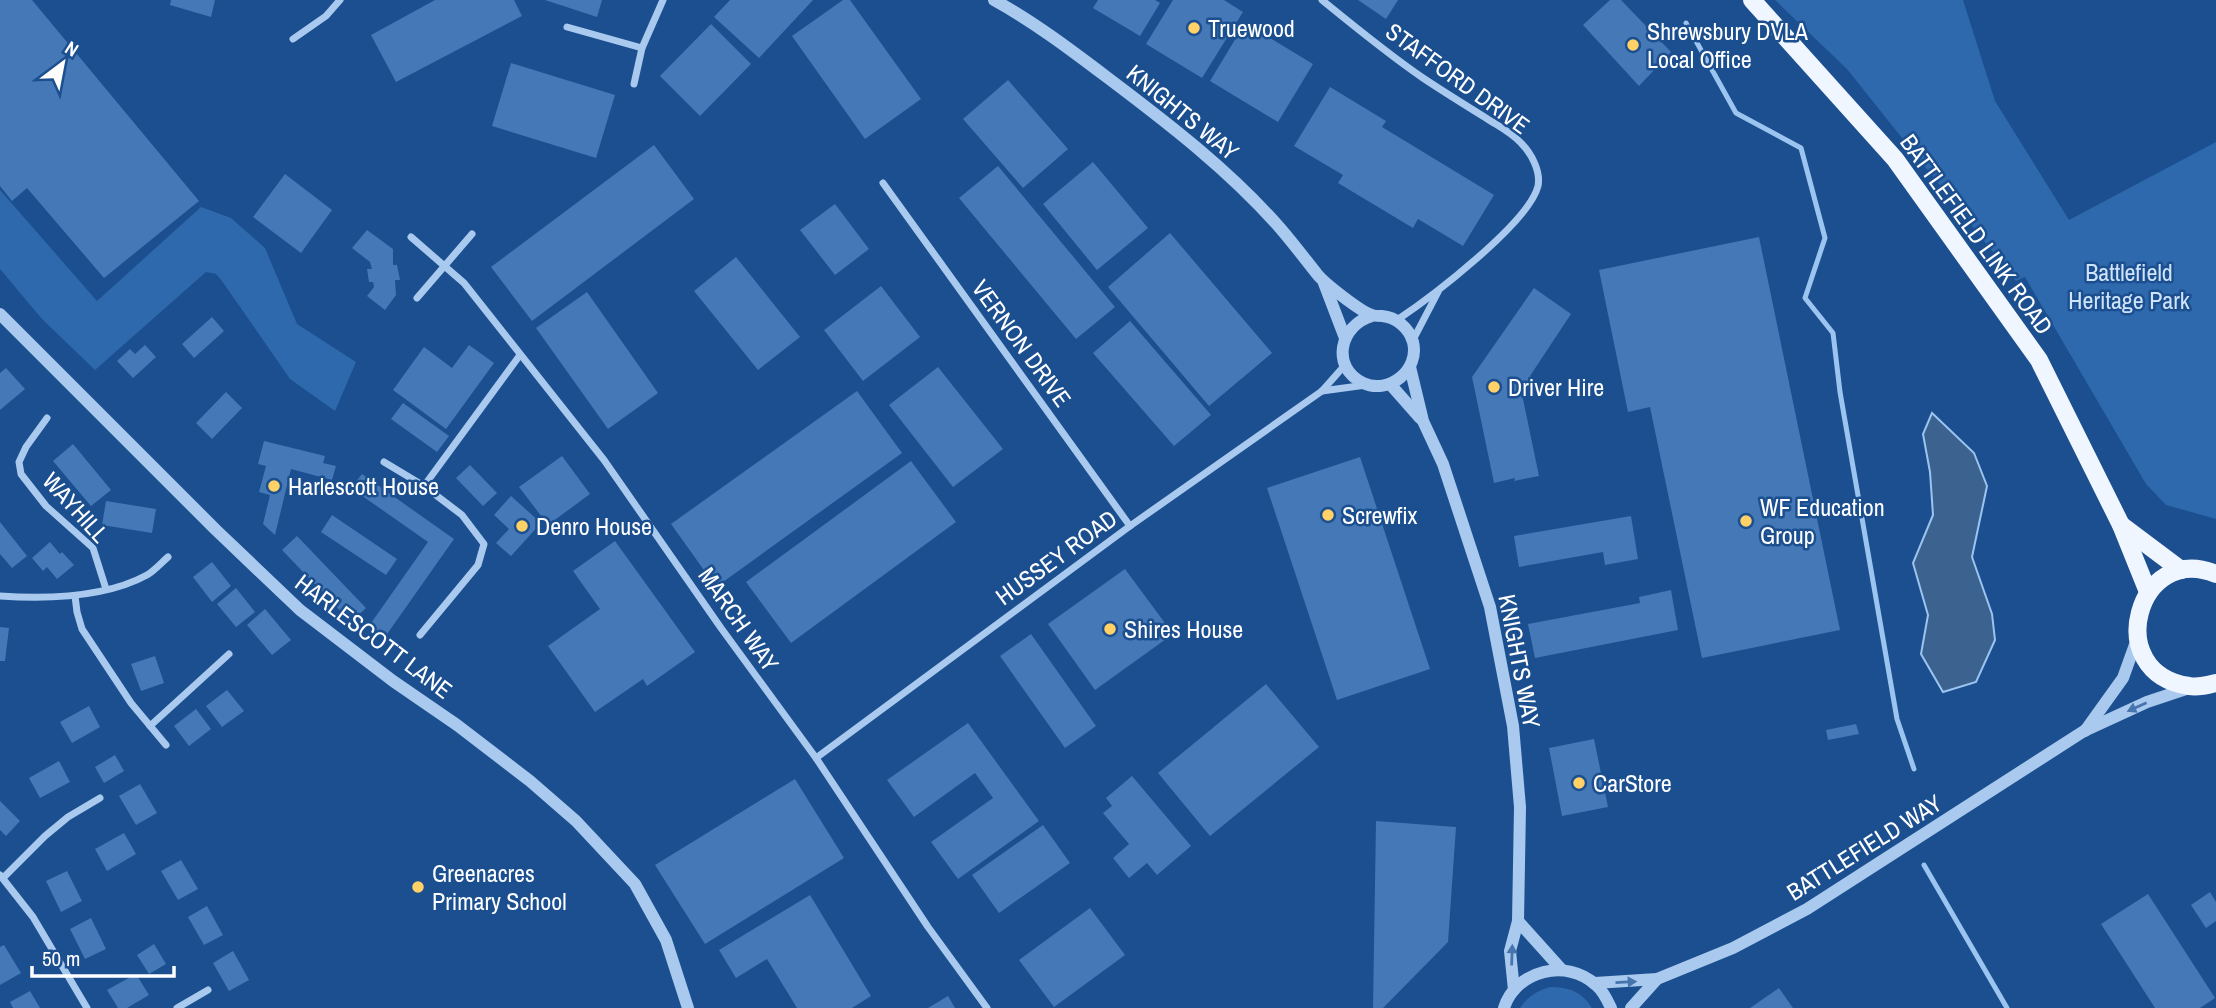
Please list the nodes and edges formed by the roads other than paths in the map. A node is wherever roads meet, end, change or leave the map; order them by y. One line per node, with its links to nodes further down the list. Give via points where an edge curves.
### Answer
1 (340, 0): 7 (street, via 327,16)
2 (663, 0): 8 (street)
3 (1322, 0): 15 (street, STAFFORD DRIVE, via 1424,78 1508,132 1533,161 1538,186 1530,204)
4 (1752, 0): 32 (main road, BATTLEFIELD LINK ROAD, via 1895,159 2039,360)
5 (1001, 2): 14 (street, KNIGHTS WAY, via 1088,62 1193,145 1280,228)
6 (566, 27): 8 (street)
7 (293, 39)
8 (642, 48): 9 (street)
9 (634, 84)
10 (883, 183): 33 (street, VERNON DRIVE)
11 (472, 234): 13 (street)
12 (411, 237): 13 (street, MARCH WAY)
13 (444, 264): 16 (street); 22 (street, MARCH WAY)
14 (1324, 282): 18 (street, KNIGHTS WAY); 20 (street, KNIGHTS WAY)
15 (1439, 291): 19 (street, STAFFORD DRIVE); 21 (street, STAFFORD DRIVE)
16 (417, 298)
17 (0, 314): 60 (street, HARLESCOTT LANE, via 300,610 530,781 576,821 635,884 666,940)
18 (1372, 316): 19 (street, KNIGHTS WAY); 20 (street, via 1352,326)
19 (1397, 320): 21 (street)
20 (1345, 338): 23 (street, KNIGHTS WAY)
21 (1413, 341): 24 (street, KNIGHTS WAY)
22 (520, 355): 31 (street); 49 (street, MARCH WAY, via 610,468)
23 (1345, 365): 26 (street); 27 (street, HUSSEY ROAD)
24 (1410, 367): 25 (street); 29 (street, KNIGHTS WAY)
25 (1390, 384): 26 (street); 29 (street, KNIGHTS WAY)
26 (1368, 385): 27 (street, HUSSEY ROAD)
27 (1322, 391): 33 (street, HUSSEY ROAD)
28 (47, 418): 37 (street, WAYHILL, via 19,462 22,474 46,506 93,548)
29 (1423, 421): 52 (street, KNIGHTS WAY, via 1443,464 1490,607 1511,715 1520,807)
30 (384, 462): 31 (street)
31 (424, 486): 41 (street, via 462,515 484,544 478,565)
32 (2121, 525): 35 (main road, BATTLEFIELD LINK ROAD); 38 (main road, BATTLEFIELD LINK ROAD)
33 (1130, 526): 49 (street, HUSSEY ROAD)
34 (167, 557): 37 (street, via 149,574)
35 (2181, 570): 36 (main road, via 2206,569); 38 (main road)
36 (2216, 574)
37 (106, 589): 40 (street)
38 (2148, 592): 42 (main road, via 2139,611)
39 (0, 596): 40 (street)
40 (75, 596): 46 (street, via 82,629)
41 (420, 635)
42 (2137, 639): 45 (main road, via 2154,670 2172,682); 47 (street, BATTLEFIELD WAY, via 2123,678)
43 (229, 654): 46 (street)
44 (2216, 683): 45 (main road)
45 (2192, 687): 47 (street, BATTLEFIELD WAY, one-way to 47)
46 (150, 726): 48 (street)
47 (2084, 731): 54 (street, BATTLEFIELD WAY, via 1807,909 1732,948)
48 (166, 745)
49 (816, 758): 61 (street, MARCH WAY)
50 (100, 798): 51 (street, via 68,817)
51 (2, 876): 58 (street, via 33,917)
52 (1518, 921): 53 (street); 57 (street, KNIGHTS WAY, one-way to 52, via 1510,951)
53 (1562, 970): 55 (street, BATTLEFIELD WAY); 57 (street, via 1535,974)
54 (1657, 979): 55 (street, BATTLEFIELD WAY, one-way to 54); 64 (street, BATTLEFIELD WAY)
55 (1595, 983): 63 (street)
56 (208, 990): 59 (street)
57 (1514, 990): 62 (street)
58 (88, 1008)
59 (177, 1008)
60 (688, 1008)
61 (987, 1008)
62 (1504, 1008)
63 (1611, 1008)
64 (1631, 1008)

